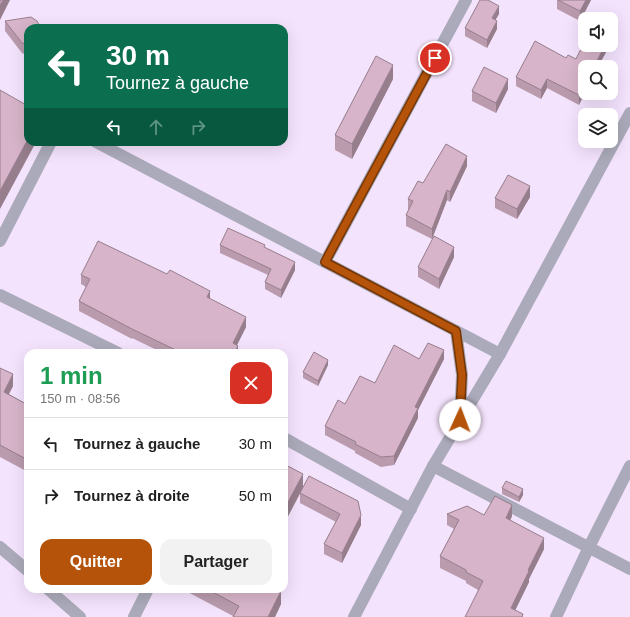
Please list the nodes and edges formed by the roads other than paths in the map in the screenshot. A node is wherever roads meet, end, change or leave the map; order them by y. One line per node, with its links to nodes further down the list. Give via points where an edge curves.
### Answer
1 (466, 0): 6 (street)
2 (630, 113): 10 (street)
3 (49, 146): 5 (street)
4 (104, 146): 6 (street)
5 (0, 241)
6 (325, 262): 8 (street)
7 (0, 294): 9 (street)
8 (456, 331): 10 (street); 11 (street, via 462,375)
9 (110, 349)
10 (500, 354): 11 (street)
11 (460, 420): 13 (street)
12 (288, 440): 15 (street)
13 (433, 466): 15 (street); 17 (street)
14 (630, 466): 17 (street)
15 (411, 509): 24 (street)
16 (0, 547): 18 (street)
17 (589, 547): 19 (street); 25 (street)
18 (24, 568)
19 (630, 569)
20 (53, 593): 22 (street)
21 (146, 593): 23 (street)
22 (80, 617)
23 (134, 617)
24 (354, 617)
25 (556, 617)

